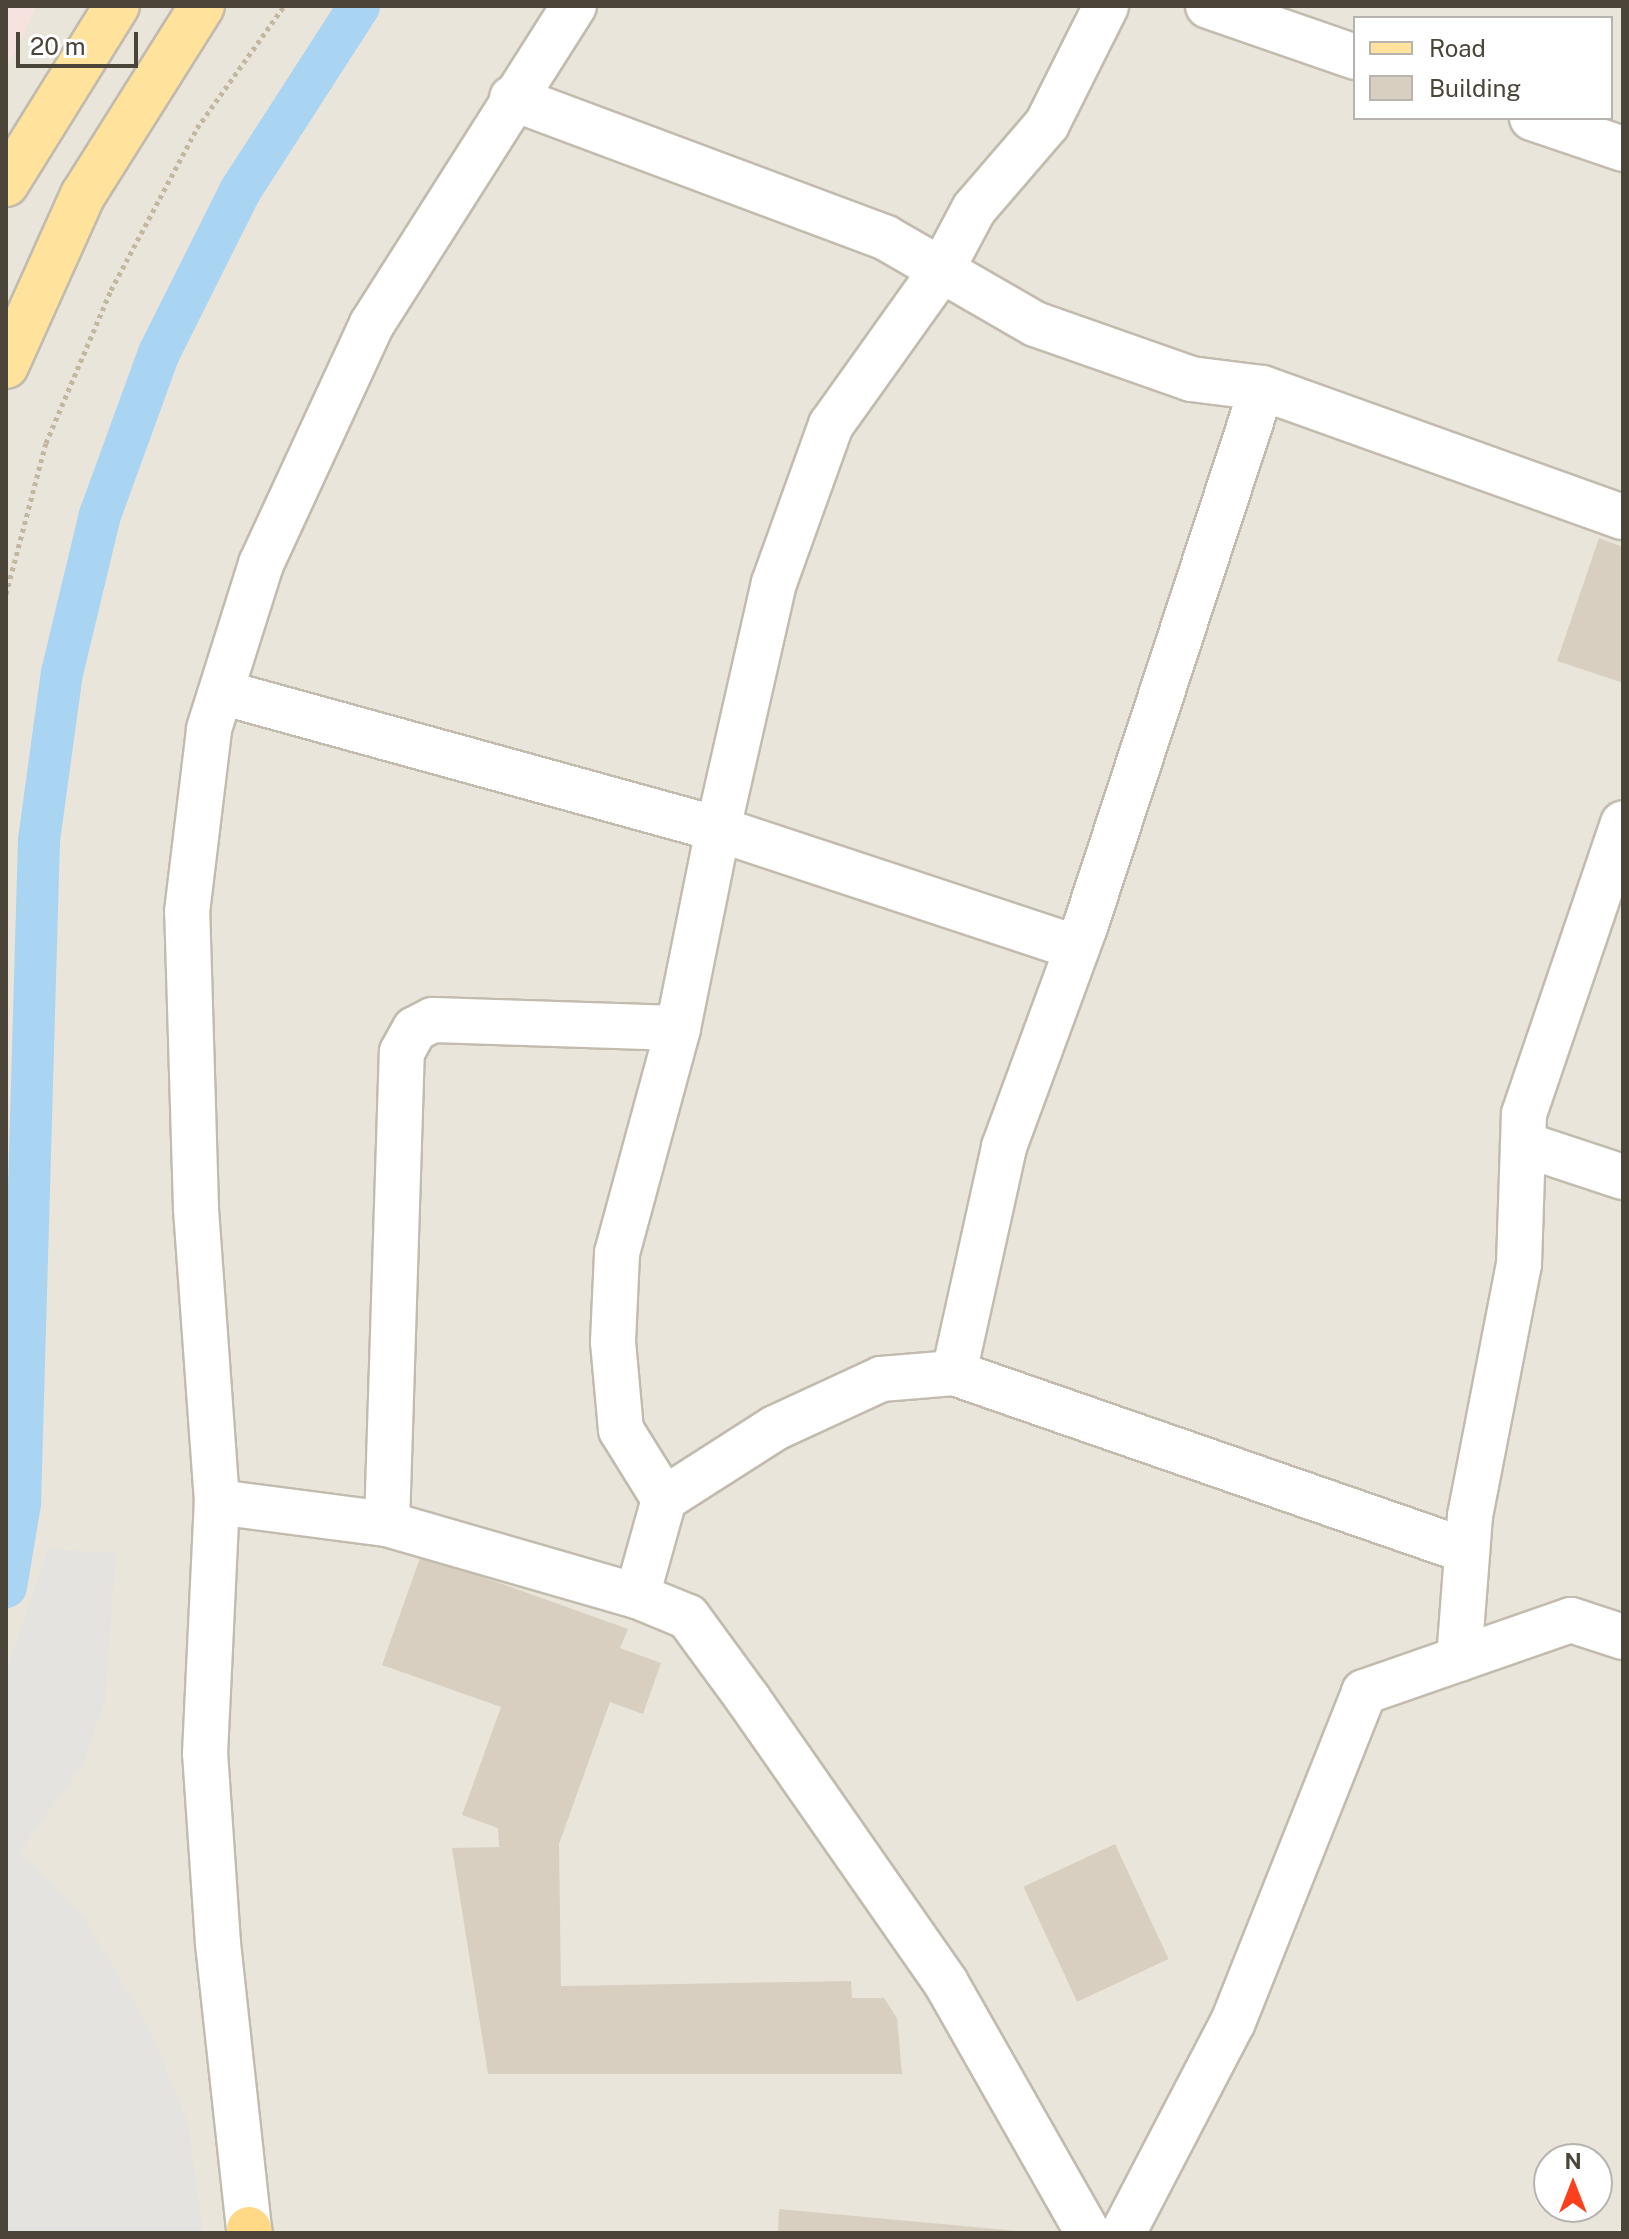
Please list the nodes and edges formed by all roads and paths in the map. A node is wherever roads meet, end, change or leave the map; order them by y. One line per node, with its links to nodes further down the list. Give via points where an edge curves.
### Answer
1 (117, 6): 11 (main road)
2 (202, 6): 13 (main road, via 83,195)
3 (284, 6): 16 (path, via 197,128 111,290 46,443)
4 (574, 6): 8 (street)
5 (1106, 6): 12 (street, via 1047,124 974,209)
6 (1208, 6): 7 (street)
7 (1353, 56)
8 (512, 98): 12 (street, via 886,238); 17 (street, via 372,324 261,564)
9 (1538, 120): 10 (street)
10 (1623, 149)
11 (6, 184)
12 (941, 271): 14 (street, via 1035,324 1191,379); 19 (street, via 831,425 774,583)
13 (6, 366)
14 (1262, 388): 15 (street); 20 (street)
15 (1623, 517)
16 (6, 594)
17 (221, 692): 19 (street); 26 (street, via 209,729 187,912 196,1208)
18 (1623, 823): 22 (street, via 1524,1114)
19 (718, 829): 20 (street); 21 (street)
20 (1077, 948): 24 (street, via 1004,1147)
21 (678, 1028): 25 (street, via 617,1253 613,1342 621,1430); 27 (street, via 433,1020 415,1029 402,1052)
22 (1523, 1144): 23 (street); 28 (street, via 1519,1264)
23 (1623, 1177)
24 (954, 1373): 25 (street, via 881,1379 775,1428); 28 (street)
25 (664, 1499): 29 (street)
26 (217, 1502): 27 (street); 32 (street, via 206,1769)
27 (387, 1524): 29 (street)
28 (1467, 1551): 31 (street)
29 (637, 1596): 33 (street, via 688,1617 748,1699 946,1983)
30 (1623, 1637): 31 (street, via 1571,1620)
31 (1459, 1659): 34 (street, via 1364,1692 1233,2022)
32 (249, 2232)
33 (1088, 2233)
34 (1123, 2233)

